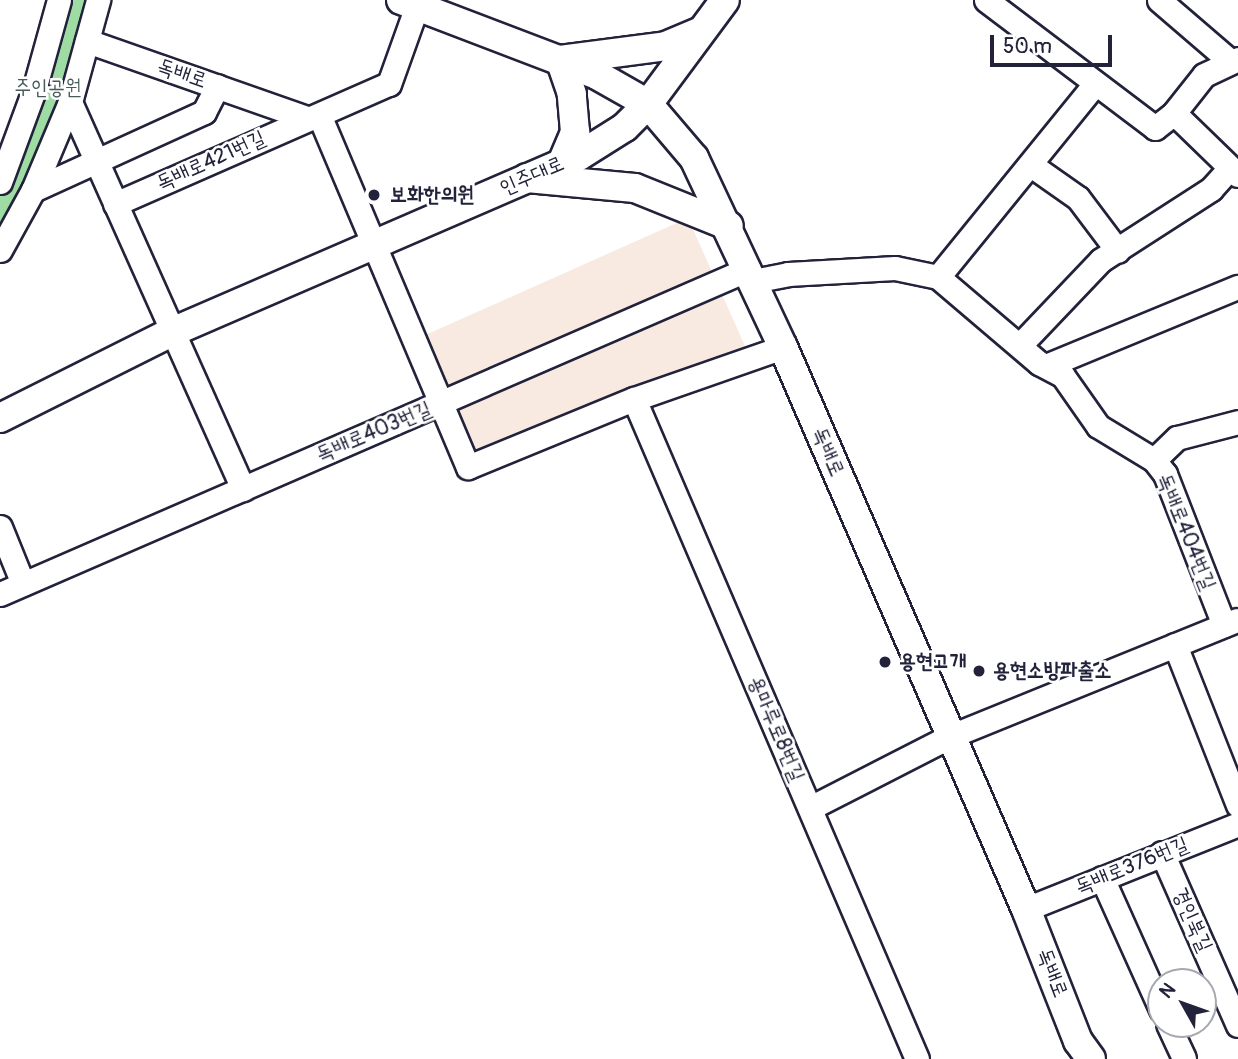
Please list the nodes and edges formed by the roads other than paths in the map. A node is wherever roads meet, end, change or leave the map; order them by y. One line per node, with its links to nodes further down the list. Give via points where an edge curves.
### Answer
1 (60, 0): 17 (street)
2 (98, 0): 8 (street)
3 (725, 0): 7 (main road, 인주대로)
4 (986, 0): 11 (street)
5 (1159, 0): 10 (street)
6 (412, 2): 9 (main road, 독배로); 16 (street, 독배로421번길, via 388,84)
7 (703, 31): 9 (main road, via 666,46); 14 (main road, 인주대로)
8 (88, 41): 12 (street, 독배로); 13 (street)
9 (560, 60): 14 (main road, 독배로); 19 (main road, via 572,94 575,132)
10 (1234, 60): 15 (street, via 1204,75)
11 (1095, 84): 15 (street, via 1155,128); 20 (street)
12 (217, 86): 16 (street, 독배로421번길); 18 (street, 독배로, via 204,112)
13 (70, 102): 18 (street); 24 (street)
14 (648, 104): 19 (main road, 인주대로, via 625,127); 26 (main road, 독배로, via 694,158)
15 (1174, 113): 21 (street)
16 (313, 118): 25 (street, 독배로421번길); 27 (street)
17 (6, 153): 23 (street)
18 (96, 161): 24 (street); 25 (street)
19 (562, 163): 22 (main road, 인주대로)
20 (1031, 165): 29 (street, via 1077,198); 31 (street)
21 (1233, 173): 29 (street)
22 (527, 178): 26 (main road, via 635,188); 27 (main road, 인주대로)
23 (0, 182)
24 (33, 190): 28 (street)
25 (115, 204): 33 (street)
26 (729, 226): 30 (main road, 독배로)
27 (374, 245): 33 (main road, 인주대로); 38 (street)
28 (0, 250)
29 (1118, 251): 34 (street, via 1101,260)
30 (750, 275): 31 (street, 독배로404번길, via 895,268); 35 (main road, 독배로); 38 (street, 독배로403번길)
31 (938, 277): 34 (street, 독배로404번길)
32 (1238, 287): 36 (street)
33 (172, 332): 39 (main road, 인주대로); 42 (street)
34 (1020, 345): 36 (street, 독배로404번길)
35 (783, 346): 37 (street); 48 (main road, 독배로)
36 (1046, 366): 41 (street, 독배로404번길, via 1072,385 1098,426)
37 (634, 399): 38 (street, via 468,467); 51 (street, 용마루로8번길)
38 (439, 404): 42 (street, 독배로403번길)
39 (0, 418)
40 (1238, 422): 41 (street, via 1177,438)
41 (1154, 460): 46 (street, 독배로404번길, via 1165,474)
42 (243, 489): 44 (street, 독배로403번길)
43 (0, 527): 44 (street)
44 (23, 584): 45 (street, 독배로403번길)
45 (0, 594)
46 (1231, 622): 47 (street)
47 (1175, 645): 48 (street); 49 (street)
48 (951, 736): 51 (street); 55 (main road, 독배로)
49 (1230, 762): 50 (street)
50 (1238, 805)
51 (810, 808): 59 (street, 용마루로8번길)
52 (1238, 824): 53 (street, 독배로376번길)
53 (1162, 853): 54 (street, 독배로376번길); 57 (street, 경인북길)
54 (1102, 878): 55 (street, 독배로376번길); 56 (street)
55 (1026, 909): 60 (main road, 독배로, via 1079,1041)
56 (1147, 978)
57 (1238, 1026)
58 (1174, 1038): 61 (street)
59 (918, 1059)
60 (1091, 1059)
61 (1184, 1059)

